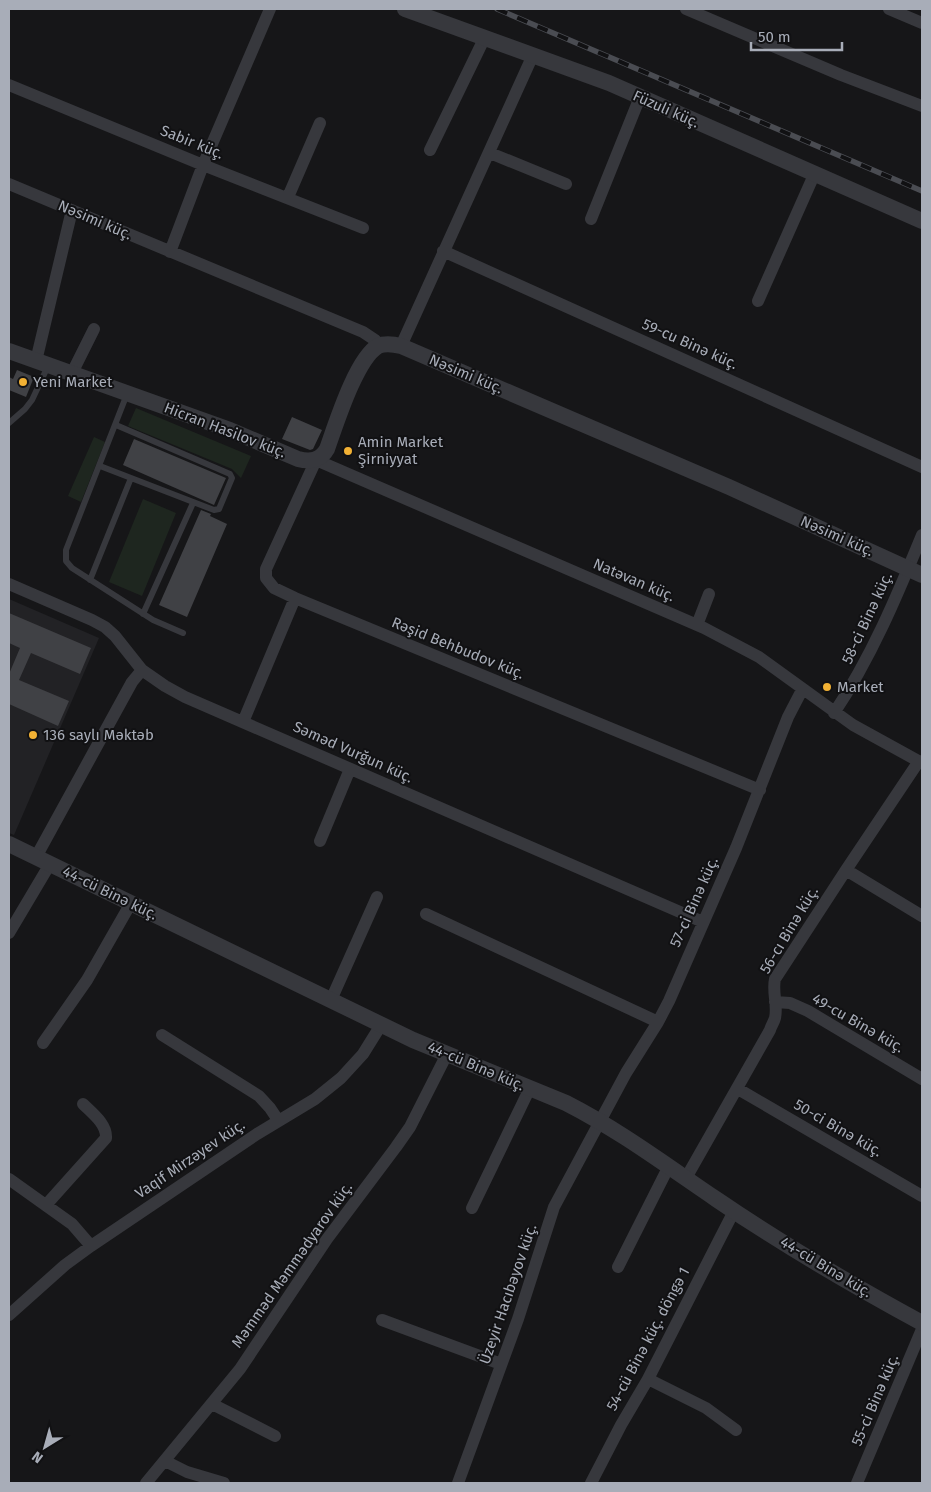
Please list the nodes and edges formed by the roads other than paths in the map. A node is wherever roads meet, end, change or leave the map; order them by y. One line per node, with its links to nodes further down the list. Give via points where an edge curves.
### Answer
1 (270, 9): 14 (street)
2 (405, 9): 6 (street, Füzuli küç.)
3 (686, 9): 10 (street, via 840,75)
4 (889, 9): 5 (street)
5 (922, 23)
6 (484, 38): 7 (street, Füzuli küç.); 12 (street)
7 (533, 55): 9 (street, Füzuli küç.); 13 (street)
8 (9, 85): 14 (street, Sabir küç.)
9 (640, 97): 15 (street, Füzuli küç.); 20 (street)
10 (922, 106)
11 (320, 123): 18 (street)
12 (430, 150)
13 (490, 153): 17 (street); 23 (street)
14 (204, 165): 18 (street, Sabir küç.); 24 (street)
15 (814, 174): 21 (street, Füzuli küç.); 25 (street)
16 (9, 184): 19 (street, Nəsimi küç.)
17 (566, 184)
18 (288, 197): 22 (street, Sabir küç.)
19 (72, 210): 24 (street, Nəsimi küç.); 30 (street)
20 (591, 219)
21 (922, 221)
22 (363, 228)
23 (444, 251): 28 (street); 37 (street, 59-cu Binə küç.)
24 (170, 252): 27 (street, Nəsimi küç., via 363,332)
25 (758, 301)
26 (94, 329): 31 (street)
27 (380, 345): 28 (street, Nəsimi küç.); 35 (street, via 360,367 327,449)
28 (401, 346): 41 (street, Nəsimi küç., via 738,491)
29 (9, 351): 30 (street, Hicran Hasilov küç.)
30 (42, 363): 31 (street, Hicran Hasilov küç.); 33 (lane, via 32,400)
31 (72, 373): 32 (street, Hicran Hasilov küç.)
32 (127, 393): 34 (lane); 35 (street, Hicran Hasilov küç., via 239,433 298,459)
33 (9, 422)
34 (116, 425): 36 (lane); 39 (lane, via 230,474 232,478 219,509)
35 (316, 460): 45 (street, Rəşid Behbudov küç., via 266,569 266,578 274,588); 47 (street, Natəvan küç.)
36 (100, 466): 38 (lane); 42 (lane, via 66,550 66,560 72,568)
37 (922, 467)
38 (131, 478): 39 (lane); 42 (lane)
39 (193, 503): 46 (lane)
40 (922, 535): 41 (street, 58-ci Binə küç.)
41 (915, 572): 51 (street, 58-ci Binə küç.)
42 (90, 580): 46 (lane)
43 (9, 584): 49 (street, Səməd Vurğun küç., via 105,628)
44 (709, 594): 47 (street)
45 (295, 598): 52 (street); 55 (street, Rəşid Behbudov küç.)
46 (143, 614): 48 (lane)
47 (697, 625): 50 (street, Natəvan küç., via 759,658)
48 (183, 633)
49 (142, 670): 52 (street, Səməd Vurğun küç., via 185,697); 58 (street, via 132,682)
50 (802, 690): 51 (street, Natəvan küç.); 55 (street, 57-ci Binə küç.)
51 (834, 713): 53 (street, Natəvan küç.)
52 (243, 722): 54 (street, Səməd Vurğun küç.)
53 (921, 762): 59 (street, 56-cı Binə küç.)
54 (350, 769): 56 (street); 64 (street, Səməd Vurğun küç.)
55 (760, 790): 64 (street, 57-ci Binə küç.)
56 (320, 841)
57 (9, 844): 58 (street, 44-cü Binə küç.)
58 (43, 860): 61 (street, 44-cü Binə küç.); 65 (street)
59 (846, 870): 63 (street); 67 (street, 56-cı Binə küç., via 775,979)
60 (377, 897): 66 (street)
61 (131, 903): 66 (street, 44-cü Binə küç.); 71 (street, via 87,980)
62 (426, 914): 68 (street)
63 (922, 916)
64 (703, 922): 68 (street, 57-ci Binə küç.)
65 (9, 933)
66 (331, 1000): 69 (street, 44-cü Binə küç.)
67 (775, 1002): 73 (street, 49-cu Binə küç., via 808,1011); 75 (street, 56-cı Binə küç., via 775,1018 770,1030)
68 (658, 1022): 78 (street, 57-ci Binə küç.)
69 (381, 1025): 72 (street, 44-cü Binə küç.); 77 (street, Vaqif Mirzəyev küç., via 363,1054 341,1078 315,1099)
70 (162, 1035): 77 (street, via 259,1096)
71 (43, 1043)
72 (448, 1054): 74 (street, 44-cü Binə küç.); 94 (street, Məmməd Məmmədyarov küç., via 410,1127)
73 (922, 1079)
74 (530, 1088): 78 (street, 44-cü Binə küç.); 84 (street)
75 (738, 1089): 80 (street, 56-cı Binə küç.); 82 (street, 50-ci Binə küç.)
76 (83, 1104): 83 (street, via 103,1125 107,1131 106,1138)
77 (278, 1120): 86 (street, Vaqif Mirzəyev küç.)
78 (600, 1121): 79 (street, 44-cü Binə küç.); 92 (street, Üzeyir Hacıbəyov küç., via 554,1207)
79 (669, 1166): 80 (street, 44-cü Binə küç.); 87 (street)
80 (686, 1178): 85 (street, 44-cü Binə küç.)
81 (9, 1179): 83 (street)
82 (922, 1196)
83 (46, 1205): 86 (street, via 72,1224)
84 (472, 1208)
85 (734, 1211): 90 (street, 44-cü Binə küç.); 93 (street, 54-cü Binə küç. döngə 1)
86 (90, 1246): 88 (street, Vaqif Mirzəyev küç.)
87 (618, 1268)
88 (9, 1316)
89 (382, 1320): 92 (street)
90 (922, 1323)
91 (922, 1329): 102 (street, 55-ci Binə küç.)
92 (502, 1364): 100 (street, Üzeyir Hacıbəyov küç.)
93 (648, 1378): 95 (street, via 706,1408); 101 (street, 54-cü Binə küç. döngə 1)
94 (212, 1404): 96 (street); 97 (street, Məmməd Məmmədyarov küç.)
95 (736, 1430)
96 (275, 1436)
97 (165, 1461): 98 (street, Məmməd Məmmədyarov küç.); 99 (street, via 186,1472)
98 (146, 1483)
99 (224, 1483)
100 (458, 1483)
101 (591, 1483)
102 (857, 1483)

